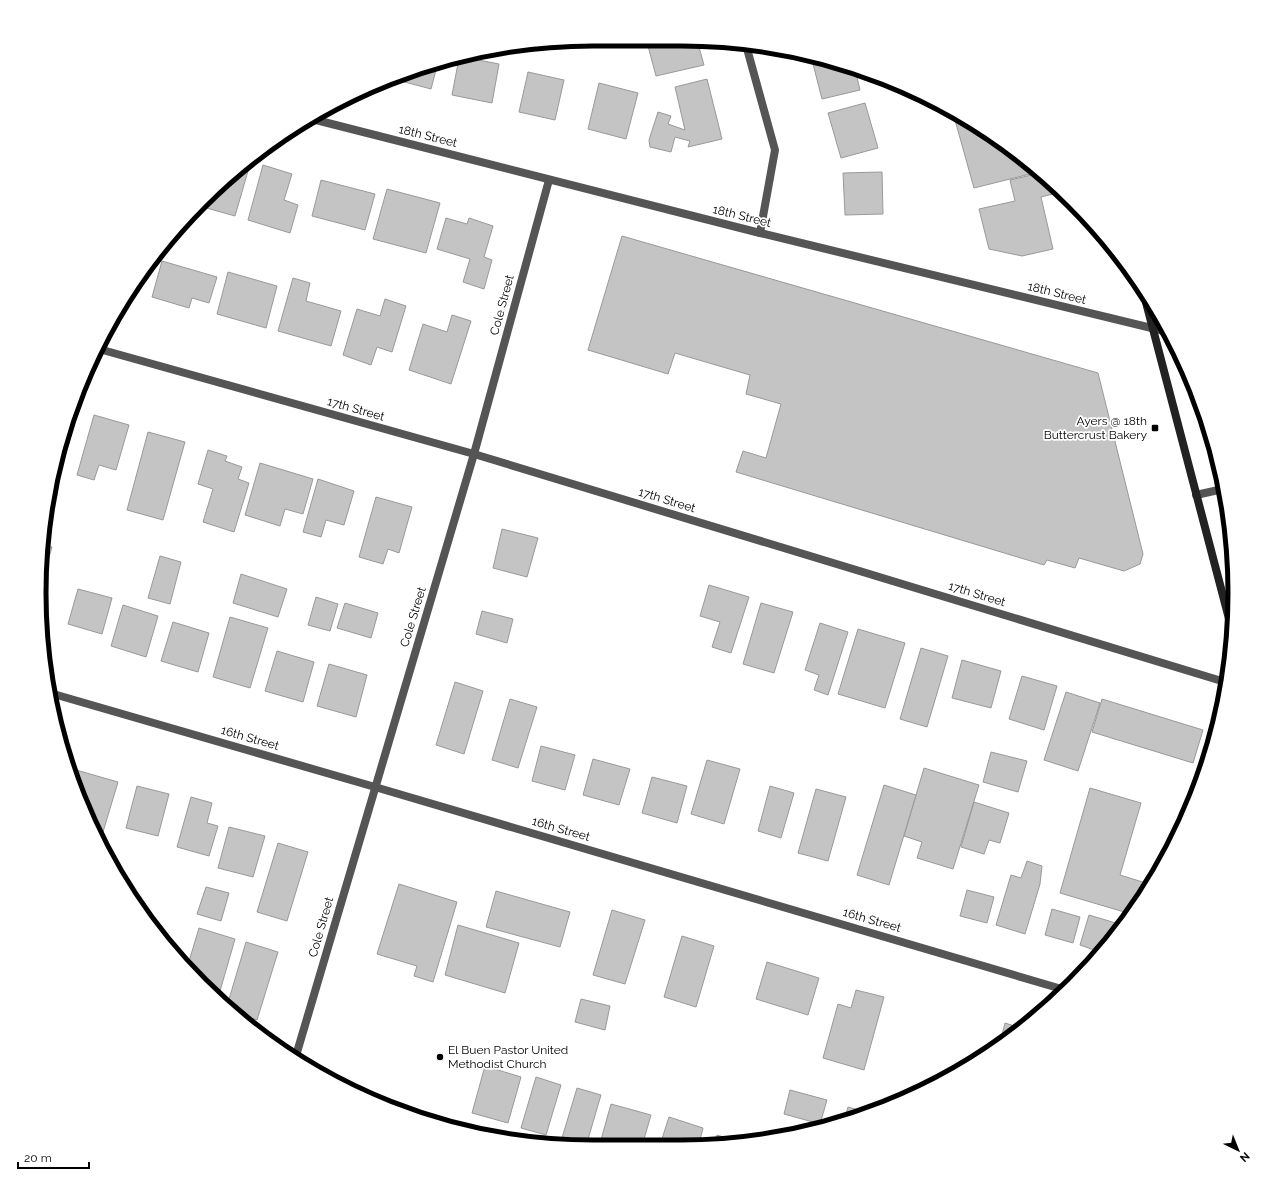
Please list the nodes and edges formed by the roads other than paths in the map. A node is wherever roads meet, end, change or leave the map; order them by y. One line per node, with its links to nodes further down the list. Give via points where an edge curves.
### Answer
1 (748, 50): 4 (street, via 775,150)
2 (317, 120): 3 (street, 18th Street)
3 (549, 180): 4 (street, 18th Street); 9 (street, Cole Street)
4 (760, 233): 6 (street, 18th Street)
5 (1147, 308): 6 (main road)
6 (1153, 329): 7 (street, 18th Street); 11 (main road)
7 (1161, 331)
8 (103, 350): 9 (street, 17th Street)
9 (474, 454): 13 (street, 17th Street); 15 (street, Cole Street)
10 (1218, 490): 11 (street)
11 (1196, 495): 12 (main road)
12 (1228, 602)
13 (1220, 681)
14 (56, 695): 15 (street, 16th Street)
15 (375, 786): 16 (street, 16th Street); 17 (street, Cole Street)
16 (1059, 988)
17 (297, 1053)

